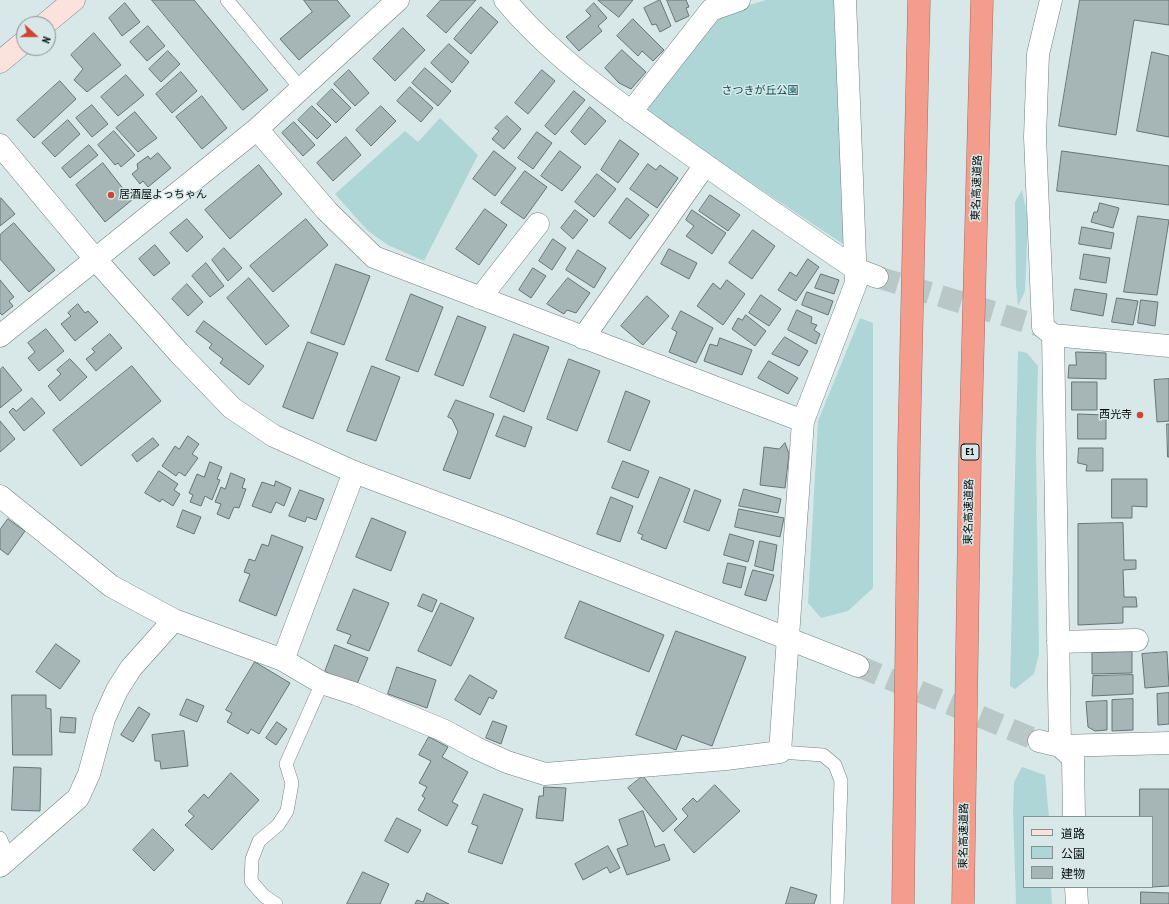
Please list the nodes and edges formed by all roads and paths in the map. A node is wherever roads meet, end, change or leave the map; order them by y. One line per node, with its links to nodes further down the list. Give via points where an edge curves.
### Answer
1 (74, 0): 10 (main road)
2 (227, 0): 13 (lane)
3 (398, 0): 13 (street)
4 (505, 0): 14 (street, via 542,42)
5 (739, 0): 14 (street, via 711,10)
6 (845, 0): 20 (street)
7 (919, 0): 47 (highway, via 909,445)
8 (982, 0): 48 (highway, 東名高速道路 / E1, via 970,456)
9 (1051, 0): 23 (street, via 1038,54 1035,137 1043,327)
10 (55, 16)
11 (16, 49): 12 (main road)
12 (0, 62)
13 (302, 90): 15 (street)
14 (631, 112): 17 (street)
15 (257, 129): 19 (street); 22 (street, via 326,211 374,257)
16 (0, 145): 19 (street)
17 (705, 165): 20 (street); 25 (street)
18 (538, 224): 22 (street)
19 (96, 260): 24 (street); 28 (street, via 232,408 274,436)
20 (856, 269): 21 (street); 27 (street, via 856,282)
21 (877, 277)
22 (480, 298): 25 (street)
23 (1053, 335): 26 (street); 33 (street)
24 (0, 336)
25 (583, 338): 27 (street)
26 (1169, 346)
27 (803, 422): 31 (street)
28 (354, 472): 31 (street, via 512,531); 34 (street)
29 (0, 496): 30 (street, via 111,586)
30 (174, 620): 34 (street); 42 (street, via 131,668 117,690 104,719 89,774 78,798)
31 (788, 640): 35 (street); 39 (street)
32 (1137, 640): 33 (street)
33 (1058, 642): 37 (street)
34 (283, 660): 36 (street)
35 (858, 666)
36 (322, 683): 39 (street, via 356,694 445,731 507,762 545,774); 44 (lane, via 286,764 292,783 287,811 278,825 259,841 252,859 251,881)
37 (1049, 743): 38 (street); 40 (street, via 1073,758)
38 (1169, 744)
39 (780, 752): 46 (lane, via 824,755 835,765 841,780)
40 (1074, 816)
41 (0, 838): 42 (lane)
42 (4, 862)
43 (1076, 888): 49 (street)
44 (260, 900): 45 (lane)
45 (276, 904)
46 (837, 904)
47 (903, 904)
48 (963, 904)
49 (1077, 904)

